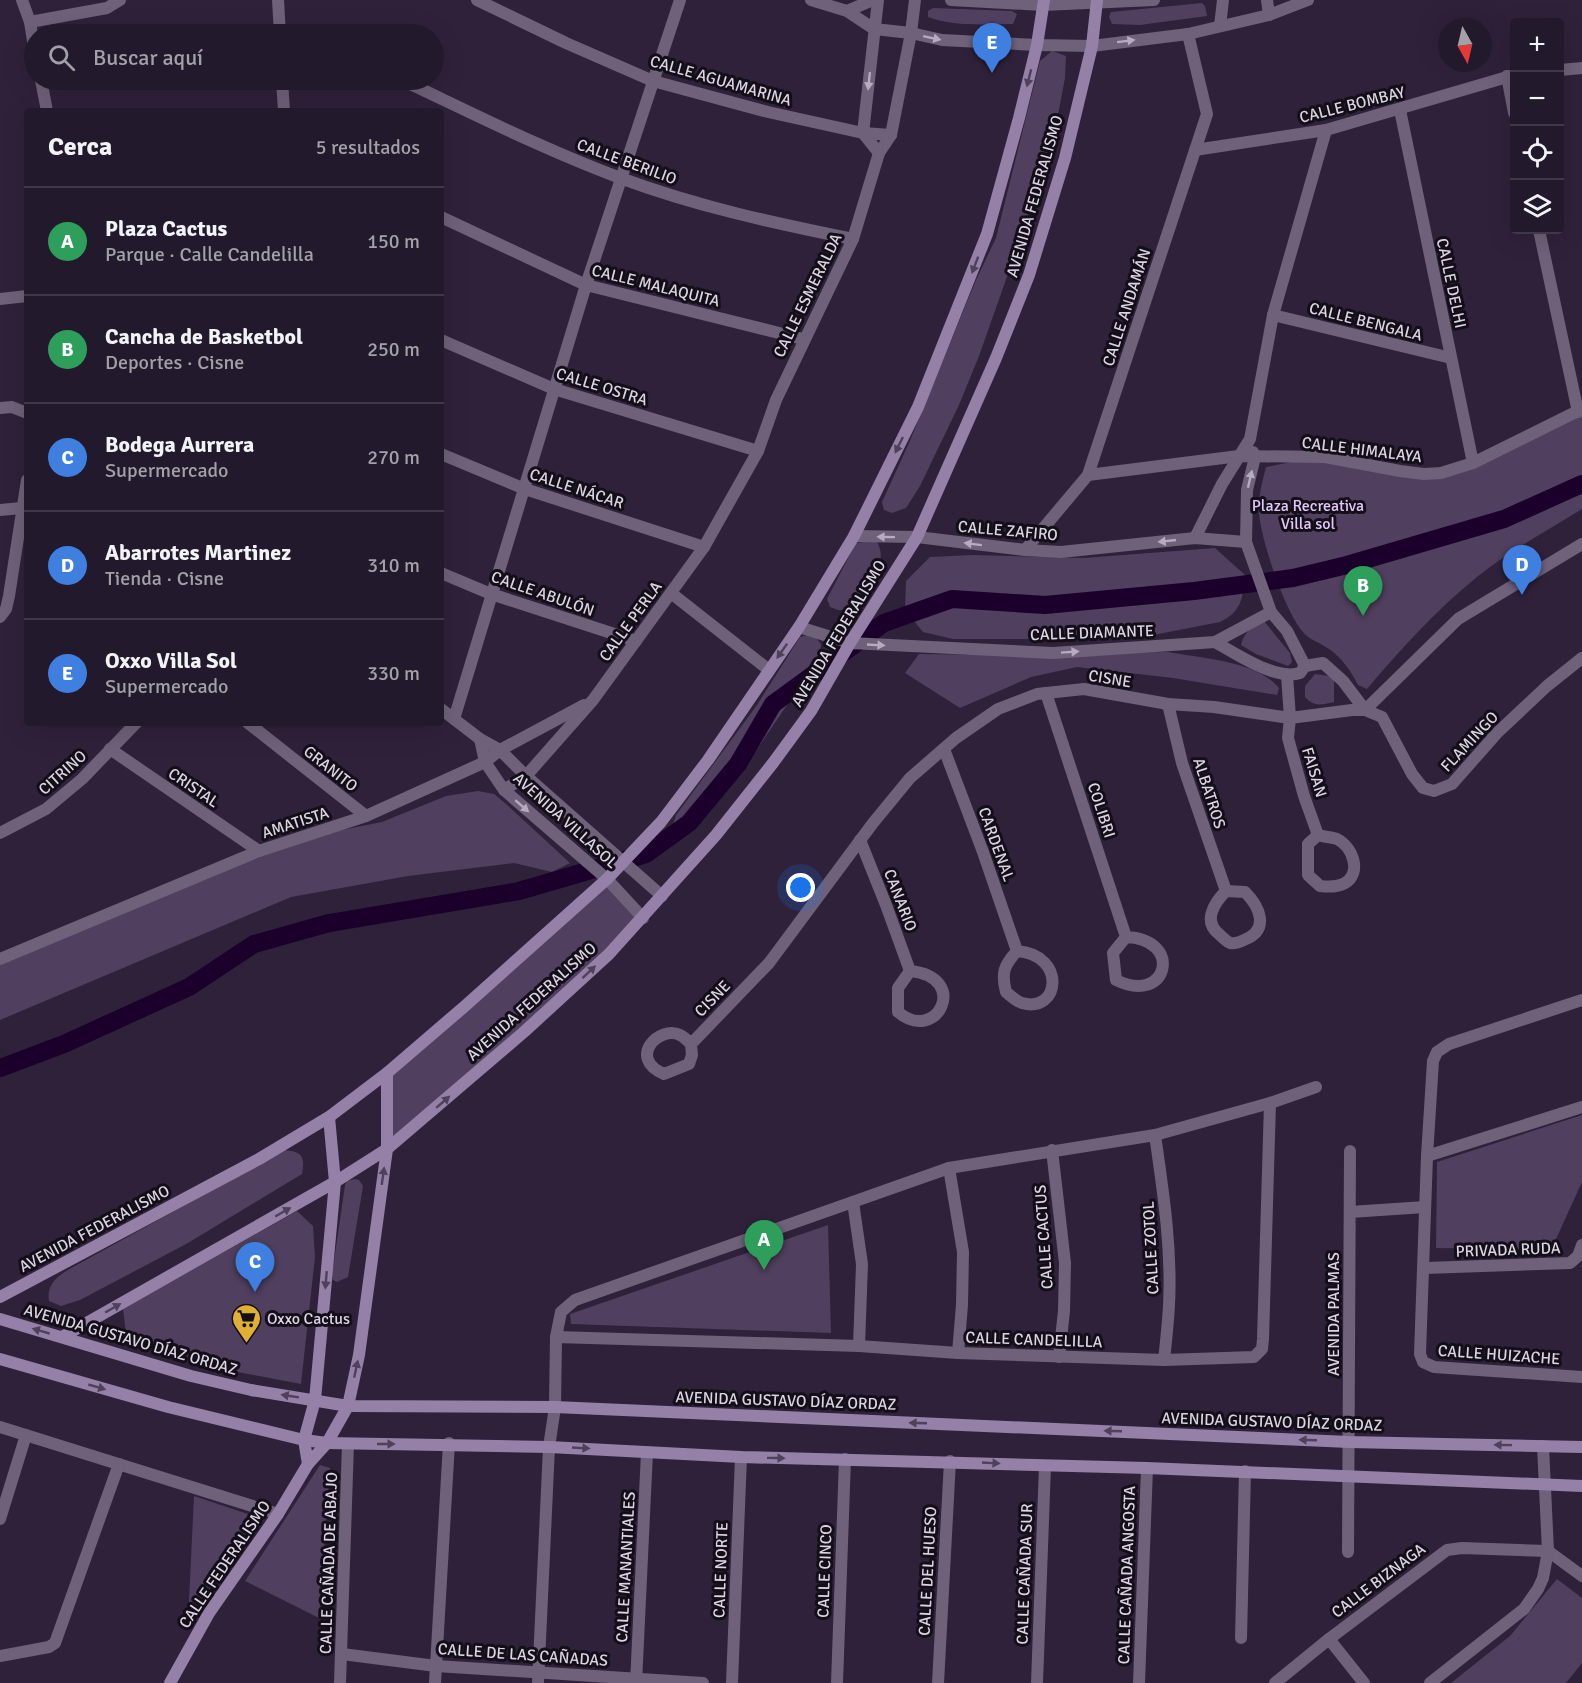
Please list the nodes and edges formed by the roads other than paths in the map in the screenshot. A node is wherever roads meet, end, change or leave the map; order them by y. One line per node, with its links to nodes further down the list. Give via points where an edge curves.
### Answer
1 (22, 0): 19 (street)
2 (120, 0): 19 (street, via 107,8)
3 (278, 0): 20 (street)
4 (477, 0): 30 (street, CALLE AGUAMARINA)
5 (680, 0): 30 (street)
6 (812, 0): 17 (street)
7 (873, 0): 17 (street)
8 (878, 0): 22 (street)
9 (915, 0): 23 (street, CALLE ESMERALDA)
10 (951, 0): 16 (street)
11 (1154, 0): 15 (street)
12 (1223, 0): 21 (street)
13 (1267, 0): 18 (street)
14 (1308, 0): 18 (street)
15 (1097, 1): 16 (street); 26 (street, AVENIDA FEDERALISMO)
16 (1044, 3): 25 (street, AVENIDA FEDERALISMO)
17 (847, 11): 22 (street)
18 (1269, 15): 21 (street)
19 (30, 22)
20 (279, 24)
21 (1220, 26): 24 (street)
22 (874, 29): 23 (street); 38 (street, one-way to 38)
23 (911, 33): 25 (street, one-way to 25, via 942,40); 39 (street, CALLE ESMERALDA)
24 (1188, 34): 26 (street, one-way to 24); 40 (street, CALLE ANDAMÁN, via 1207,114)
25 (1037, 45): 26 (street); 68 (street, AVENIDA FEDERALISMO, one-way to 68, via 987,234 918,407)
26 (1092, 46): 69 (street, AVENIDA FEDERALISMO, via 1065,158 1029,275)
27 (1582, 68): 28 (street)
28 (1564, 70)
29 (1510, 76): 36 (street, CALLE BOMBAY)
30 (653, 81): 38 (street, CALLE AGUAMARINA); 42 (street)
31 (43, 90): 34 (street)
32 (283, 90): 35 (street)
33 (423, 90): 42 (street, CALLE BERILIO, via 536,144)
34 (46, 108)
35 (284, 108)
36 (1400, 110): 37 (street, CALLE BOMBAY); 52 (street, CALLE DELHI)
37 (1326, 130): 40 (street, CALLE BOMBAY); 49 (street)
38 (863, 133): 39 (street, CALLE AGUAMARINA); 41 (street)
39 (891, 135): 41 (street, CALLE ESMERALDA)
40 (1195, 150): 63 (street, CALLE ANDAMÁN)
41 (879, 153): 45 (street, CALLE ESMERALDA)
42 (622, 179): 45 (street, CALLE BERILIO, via 747,218); 46 (street)
43 (444, 218): 46 (street, CALLE MALAQUITA)
44 (1540, 234): 55 (street)
45 (853, 238): 50 (street, CALLE ESMERALDA)
46 (586, 285): 50 (street, CALLE MALAQUITA); 53 (street)
47 (24, 296): 48 (street)
48 (0, 298)
49 (1273, 315): 52 (street, CALLE BENGALA); 57 (street)
50 (803, 339): 58 (street, CALLE ESMERALDA)
51 (444, 341): 53 (street, CALLE OSTRA)
52 (1451, 358): 62 (street, CALLE DELHI)
53 (554, 389): 58 (street, CALLE OSTRA); 64 (street)
54 (0, 408): 56 (street)
55 (1580, 410): 62 (street, CALLE HIMALAYA)
56 (24, 412)
57 (1250, 439): 60 (street); 61 (street)
58 (758, 451): 73 (street, CALLE PERLA)
59 (444, 455): 64 (street, CALLE NÁCAR)
60 (1239, 456): 61 (street, CALLE HIMALAYA); 63 (street, CALLE HIMALAYA); 70 (street)
61 (1255, 457): 62 (street, CALLE HIMALAYA, via 1324,457 1424,474); 71 (street, one-way to 61, via 1247,490)
62 (1473, 464)
63 (1088, 475): 74 (street)
64 (525, 489): 73 (street, CALLE NÁCAR); 77 (street)
65 (24, 497): 66 (street)
66 (22, 508): 67 (street); 79 (street, via 9,596)
67 (0, 510)
68 (854, 536): 69 (street, CALLE ZAFIRO, one-way to 68); 80 (street, AVENIDA FEDERALISMO)
69 (917, 537): 74 (street, CALLE ZAFIRO, one-way to 69); 83 (street, AVENIDA FEDERALISMO)
70 (1195, 538): 71 (street, CALLE ZAFIRO); 74 (street, CALLE ZAFIRO, one-way to 74, via 1061,552)
71 (1246, 542): 78 (street)
72 (1582, 544): 91 (street, via 1458,619)
73 (704, 547): 76 (street, CALLE PERLA)
74 (1025, 550)
75 (444, 574): 77 (street, CALLE ABULÓN)
76 (671, 593): 81 (street, CALLE PERLA); 86 (street)
77 (490, 594): 81 (street, CALLE ABULÓN); 94 (street)
78 (1271, 612): 82 (street, CALLE DIAMANTE); 85 (street, via 1287,631)
79 (0, 617)
80 (799, 627): 83 (street, CALLE DIAMANTE); 86 (street, AVENIDA FEDERALISMO, one-way to 86)
81 (636, 641): 89 (street, CALLE PERLA)
82 (1215, 642): 83 (street, CALLE DIAMANTE, one-way to 82, via 1053,653); 87 (street)
83 (850, 643): 112 (street, AVENIDA FEDERALISMO, via 811,711 716,835)
84 (1582, 658): 91 (street, FLAMINGO, via 1497,733 1452,784 1434,791 1423,789 1412,774 1382,717)
85 (1305, 666): 87 (street, via 1300,673); 91 (street, FLAMINGO, via 1323,663)
86 (769, 670): 109 (street, AVENIDA FEDERALISMO, via 708,760)
87 (1287, 675): 93 (street, FAISAN)
88 (1046, 693): 90 (street, CISNE, via 1084,689); 99 (street, CISNE, via 998,709); 114 (street, COLIBRI)
89 (592, 700): 100 (street, AMATISTA); 102 (street, CALLE PERLA)
90 (1168, 704): 93 (street, CISNE); 111 (street, ALBATROS, via 1182,763)
91 (1365, 710): 93 (street, CISNE)
92 (444, 711): 94 (street, AVENIDA VILLASOL)
93 (1290, 717): 106 (street, FAISAN, via 1288,738 1292,758)
94 (454, 719): 97 (street, AVENIDA VILLASOL)
95 (133, 726): 98 (street, CITRINO)
96 (252, 726): 104 (street, GRANITO)
97 (480, 739): 100 (street, AVENIDA VILLASOL); 101 (street, AVENIDA VILLASOL)
98 (110, 749): 105 (street, CITRINO, via 46,809); 108 (street, CRISTAL)
99 (944, 749): 107 (street, CISNE, via 910,778); 115 (street, CARDENAL)
100 (500, 750): 101 (street, AMATISTA); 102 (street, AVENIDA VILLASOL)
101 (485, 762): 103 (street, AVENIDA VILLASOL); 104 (street, AMATISTA)
102 (526, 776): 103 (street, CALLE PERLA); 109 (street, AVENIDA VILLASOL)
103 (504, 790): 110 (street, AVENIDA VILLASOL, one-way to 110)
104 (366, 816): 108 (street, AMATISTA)
105 (0, 833)
106 (1318, 836): 106 (street, via 1308,844 1308,875 1320,886 1344,884 1355,867 1353,856 1337,839)
107 (860, 840): 117 (street, CANARIO); 119 (street, CISNE, via 769,963)
108 (259, 851): 116 (street, AMATISTA)
109 (626, 862): 110 (street, AVENIDA FEDERALISMO); 112 (street, AVENIDA VILLASOL)
110 (607, 879): 113 (street, AVENIDA VILLASOL); 120 (street, AVENIDA FEDERALISMO)
111 (1226, 891): 111 (street, via 1245,892 1254,901 1260,915 1253,937 1231,943 1215,931 1210,920 1215,901)
112 (662, 896): 113 (street, AVENIDA FEDERALISMO)
113 (643, 918): 126 (street, AVENIDA FEDERALISMO, one-way to 113, via 525,1031)
114 (1126, 937): 114 (street, via 1138,937 1157,948 1163,967 1160,978 1137,986 1116,980 1113,953)
115 (1017, 951): 115 (street, via 1028,952 1050,967 1052,991 1044,1000 1020,1003 1006,992 1006,963)
116 (0, 959)
117 (910, 971): 117 (street, via 923,973 942,985 941,1010 928,1020 906,1019 898,1012 898,988)
118 (1582, 1000): 129 (street, via 1449,1044 1437,1052)
119 (691, 1044)
120 (387, 1073): 124 (street, AVENIDA FEDERALISMO); 126 (street)
121 (1316, 1087): 122 (street)
122 (1270, 1103): 125 (street); 145 (street, CALLE CANDELILLA, via 1262,1349 1250,1358)
123 (1582, 1107): 129 (street)
124 (329, 1117): 131 (street); 137 (street, AVENIDA FEDERALISMO, via 259,1159)
125 (1155, 1135): 127 (street); 145 (street, CALLE ZOTOL, via 1168,1243 1169,1304)
126 (387, 1149): 131 (street, AVENIDA FEDERALISMO); 148 (street, one-way to 126, via 359,1355)
127 (1052, 1150): 130 (street); 143 (street, CALLE CACTUS, via 1065,1263)
128 (1350, 1151): 134 (street, AVENIDA PALMAS)
129 (1427, 1156): 133 (street)
130 (949, 1168): 132 (street); 142 (street, via 963,1252)
131 (335, 1182): 139 (street, AVENIDA FEDERALISMO, one-way to 131); 147 (street, one-way to 147)
132 (853, 1202): 140 (street, via 575,1300 561,1312); 141 (street, via 862,1264)
133 (1425, 1207): 134 (street); 136 (street)
134 (1350, 1212): 153 (street, AVENIDA PALMAS)
135 (1582, 1245): 136 (street, PRIVADA RUDA, via 1570,1263)
136 (1425, 1268): 146 (street, CALLE HUIZACHE, via 1420,1354 1423,1362 1434,1367)
137 (0, 1297)
138 (0, 1319): 139 (street, AVENIDA GUSTAVO DÍAZ ORDAZ, one-way to 138)
139 (62, 1337): 147 (street, AVENIDA GUSTAVO DÍAZ ORDAZ, one-way to 139, via 191,1376)
140 (556, 1337): 141 (street, CALLE CANDELILLA); 149 (street)
141 (859, 1346): 142 (street, CALLE CANDELILLA)
142 (958, 1353): 143 (street, CALLE CANDELILLA)
143 (1059, 1357): 145 (street, CALLE CANDELILLA)
144 (0, 1359): 152 (street, one-way to 152, via 168,1407)
145 (1164, 1360)
146 (1582, 1377)
147 (315, 1400): 148 (street, AVENIDA GUSTAVO DÍAZ ORDAZ); 152 (street)
148 (348, 1406): 149 (street, AVENIDA GUSTAVO DÍAZ ORDAZ); 154 (street)
149 (555, 1407): 153 (street, AVENIDA GUSTAVO DÍAZ ORDAZ, one-way to 149); 158 (street)
150 (0, 1427): 151 (street)
151 (26, 1436): 164 (street); 173 (street)
152 (304, 1440): 154 (street); 165 (street)
153 (1350, 1442): 157 (street, AVENIDA GUSTAVO DÍAZ ORDAZ, one-way to 153); 169 (street, AVENIDA PALMAS)
154 (327, 1443): 156 (street); 165 (street, CALLE FEDERALISMO)
155 (449, 1443): 156 (street, one-way to 155); 158 (street); 181 (street)
156 (348, 1444): 179 (street, CALLE CAÑADA DE ABAJO)
157 (1543, 1446): 159 (street, AVENIDA GUSTAVO DÍAZ ORDAZ); 170 (street)
158 (549, 1447): 160 (street, one-way to 160); 182 (street)
159 (1582, 1447)
160 (647, 1452): 161 (street); 183 (street, CALLE MANANTIALES)
161 (741, 1457): 162 (street, one-way to 162); 188 (street, CALLE NORTE)
162 (845, 1459): 163 (street); 189 (street, CALLE CINCO)
163 (950, 1461): 166 (street, one-way to 166); 190 (street, CALLE DEL HUESO)
164 (119, 1464): 172 (street); 180 (street, via 55,1643)
165 (308, 1464): 172 (street, CALLE FEDERALISMO)
166 (1045, 1466): 167 (street); 191 (street, CALLE CAÑADA SUR)
167 (1147, 1468): 168 (street); 192 (street, CALLE CAÑADA ANGOSTA)
168 (1245, 1471): 169 (street); 177 (street)
169 (1349, 1477): 170 (street); 175 (street, AVENIDA PALMAS)
170 (1546, 1485): 171 (street); 174 (street)
171 (1582, 1486)
172 (278, 1514): 184 (street, CALLE FEDERALISMO, via 209,1613)
173 (0, 1519)
174 (1548, 1551): 176 (street); 178 (street, CALLE BIZNAGA, via 1447,1550); 195 (street, via 1543,1578 1532,1600)
175 (1348, 1552)
176 (1582, 1576)
177 (1241, 1638)
178 (1329, 1639): 193 (street, CALLE BIZNAGA); 194 (street)
179 (342, 1654): 181 (street, CALLE DE LAS CAÑADAS); 185 (street, CALLE CAÑADA DE ABAJO)
180 (0, 1656)
181 (436, 1666): 182 (street, CALLE DE LAS CAÑADAS); 186 (street)
182 (539, 1678): 183 (street, CALLE DE LAS CAÑADAS)
183 (636, 1680): 187 (street, CALLE DE LAS CAÑADAS)
184 (171, 1683)
185 (340, 1683)
186 (435, 1683)
187 (703, 1683)
188 (732, 1683)
189 (837, 1683)
190 (938, 1683)
191 (1037, 1683)
192 (1139, 1683)
193 (1275, 1683)
194 (1364, 1683)
195 (1430, 1683)

